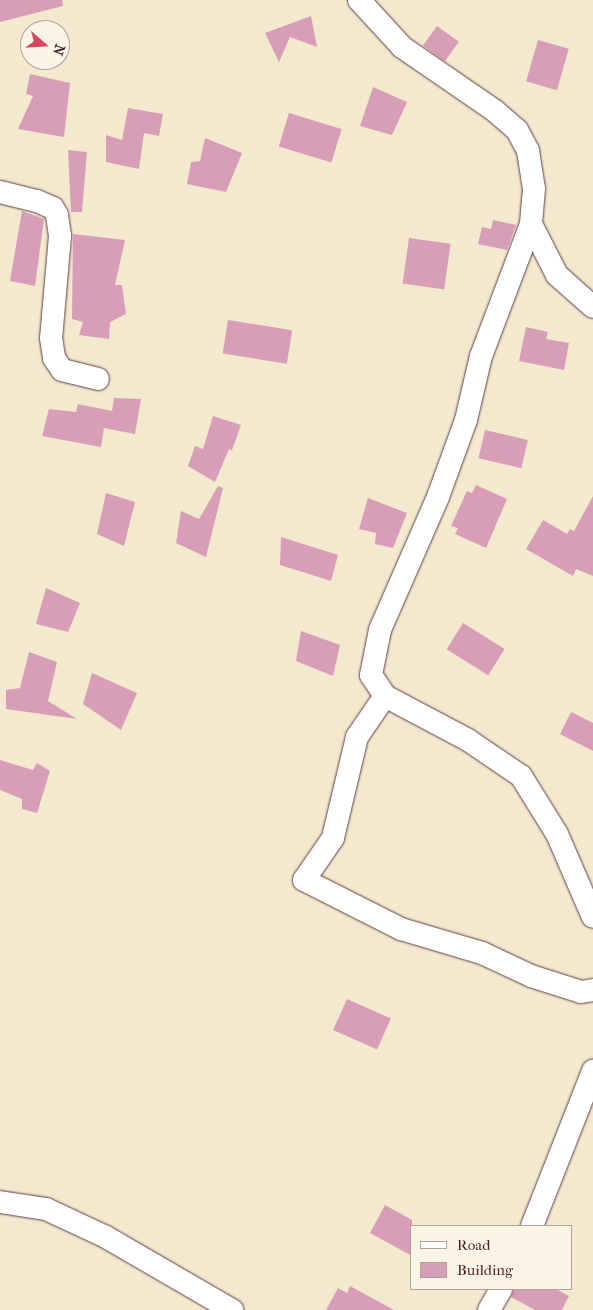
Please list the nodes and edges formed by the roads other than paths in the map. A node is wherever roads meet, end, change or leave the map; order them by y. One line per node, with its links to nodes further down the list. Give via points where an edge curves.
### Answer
1 (359, 0): 3 (street, via 402,47 495,111 516,130 528,150 534,189)
2 (0, 192): 5 (street, via 37,201 53,208 57,215 60,236 50,338 54,358 62,370)
3 (531, 224): 4 (street, via 557,275); 6 (street, via 481,356 466,420 438,497 380,630 371,675)
4 (593, 307)
5 (98, 379)
6 (385, 696): 7 (street, via 468,740 521,776 558,834); 8 (street, via 357,737 333,838 304,880 401,929 482,953 531,976 581,992)
7 (593, 917)
8 (593, 990)
9 (593, 1071): 11 (street)
10 (0, 1202): 13 (street, via 46,1210 89,1229)
11 (532, 1225)
12 (500, 1290): 14 (street)
13 (232, 1310)
14 (490, 1310)

